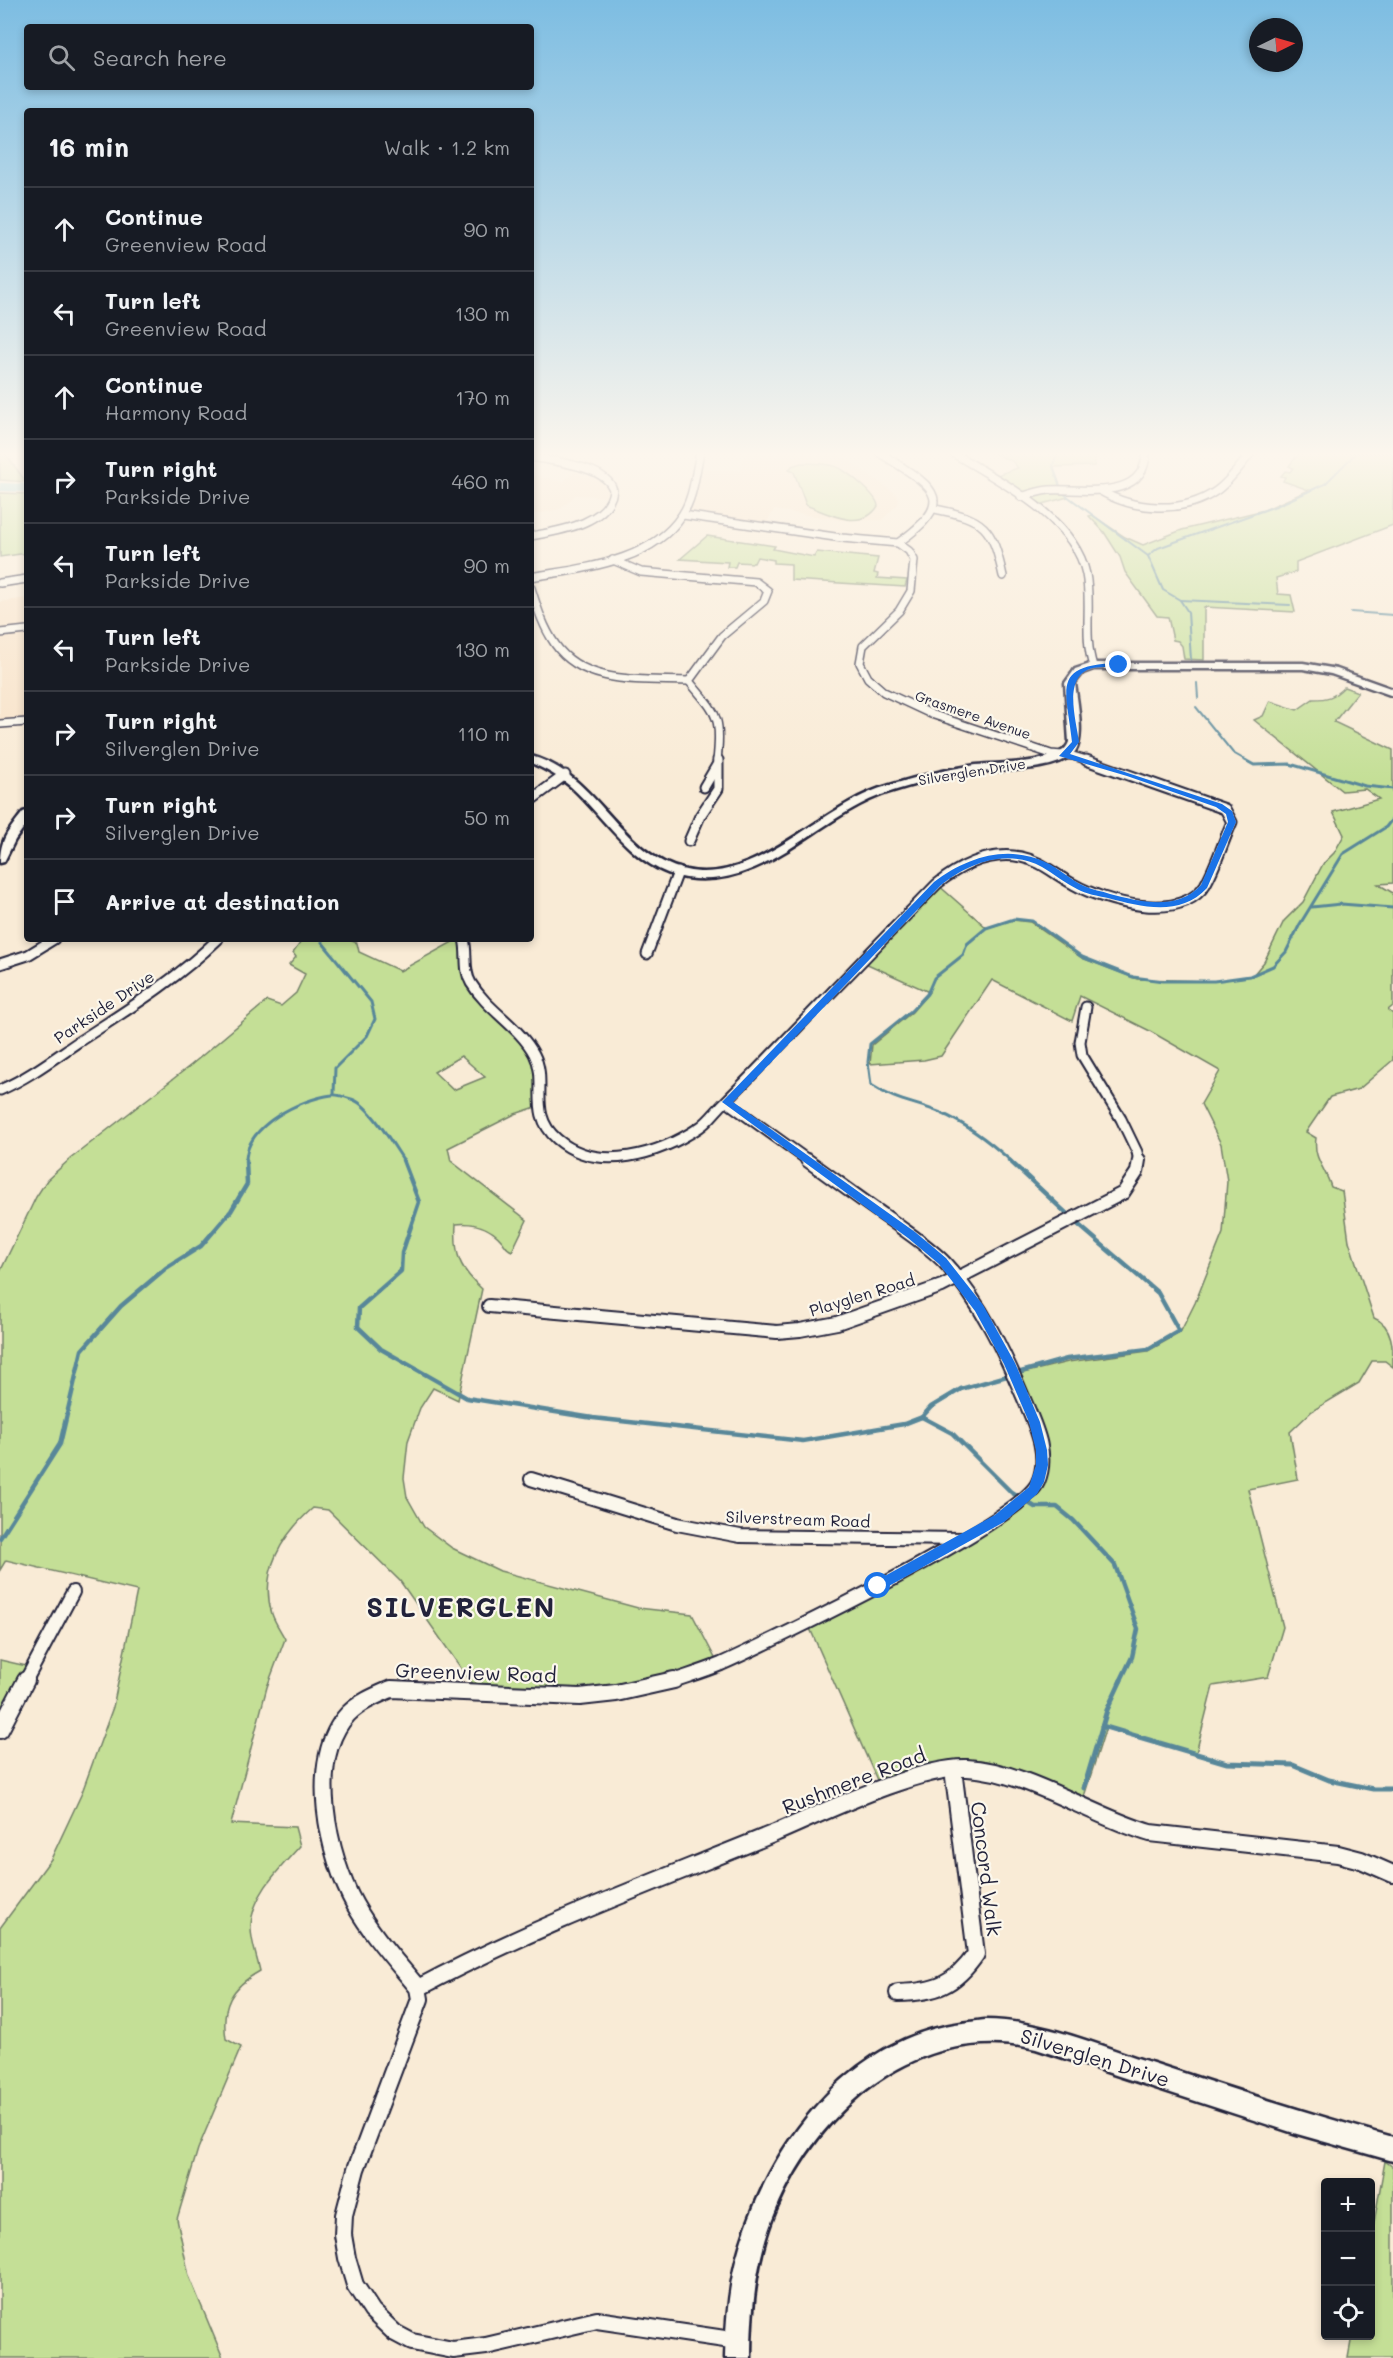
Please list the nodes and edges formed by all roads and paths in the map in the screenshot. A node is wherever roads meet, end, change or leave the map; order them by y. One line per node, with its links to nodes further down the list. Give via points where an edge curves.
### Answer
1 (598, 563): 6 (street)
2 (618, 563): 14 (street, via 641,572 748,581 767,588 764,601 728,630)
3 (914, 563): 18 (street, Grasmere Avenue, via 911,595 864,644 860,660 866,674 910,707)
4 (1000, 563): 7 (street)
5 (1083, 563): 13 (street, via 1087,576 1085,632)
6 (534, 576)
7 (1003, 576)
8 (24, 579): 9 (street)
9 (0, 583)
10 (534, 596): 14 (street, via 549,638 574,665 605,675)
11 (24, 630): 12 (street)
12 (0, 633)
13 (1093, 666): 15 (street, via 1312,667); 18 (street, via 1079,671 1070,683 1075,742)
14 (689, 681): 20 (street, via 718,719)
15 (1393, 693)
16 (24, 722): 17 (street)
17 (0, 724)
18 (1063, 756): 27 (street, Silverglen Drive, via 944,774 888,789 853,803 802,837 744,867 707,875); 35 (street, via 1130,774 1219,805 1229,813 1232,822 1197,894 1168,905 1144,906 1082,889 1043,864 1024,857 996,856 969,863 937,884)
19 (534, 760): 21 (street, Silverglen Drive)
20 (717, 765): 22 (street); 25 (street, via 718,789)
21 (565, 775): 23 (street); 27 (street, Silverglen Drive, via 636,848 659,865)
22 (705, 787)
23 (534, 798)
24 (24, 819): 26 (street)
25 (689, 841)
26 (0, 859)
27 (678, 872): 31 (street)
28 (49, 942): 32 (street, via 28,955)
29 (215, 942): 34 (street, Parkside Drive, via 147,997)
30 (464, 942): 35 (street, via 472,985 533,1052 539,1067 541,1114 551,1132 568,1149 615,1158 650,1152 702,1126)
31 (647, 954)
32 (0, 964)
33 (1086, 1007): 36 (street, Playglen Road, via 1080,1042 1082,1055 1129,1132 1139,1162 1132,1182 1123,1193 1080,1217)
34 (0, 1090)
35 (727, 1102): 36 (street, Greenview Road, via 911,1235)
36 (958, 1278): 37 (street, Playglen Road, via 905,1301 837,1323 787,1331); 39 (street, Greenview Road, via 1009,1363 1042,1450 1041,1473 1030,1493)
37 (489, 1306)
38 (531, 1479): 39 (street, Silverstream Road, via 677,1524 740,1536)
39 (964, 1539): 44 (street, Greenview Road, via 761,1646 669,1682 580,1697 391,1689 358,1704 340,1724 326,1757 323,1778 328,1830 346,1890 356,1908)
40 (73, 1592): 41 (street)
41 (0, 1730)
42 (952, 1769): 43 (street, Rushmere Road, via 1003,1773 1150,1833 1338,1854); 44 (street, Rushmere Road, via 912,1779 830,1810 476,1957); 45 (street, Concord Walk, via 976,1954 968,1967 948,1984 921,1993)
43 (1393, 1874)
44 (418, 1988): 47 (street, via 416,2013 356,2169 344,2215 347,2258 355,2285 372,2311 395,2333 412,2342 453,2350 597,2320)
45 (898, 1993)
46 (1393, 2149): 47 (street, Silverglen Drive, via 1026,2035 985,2031 942,2038 898,2056 854,2085 820,2118 796,2150 767,2202 753,2244 745,2272)
47 (738, 2349)

